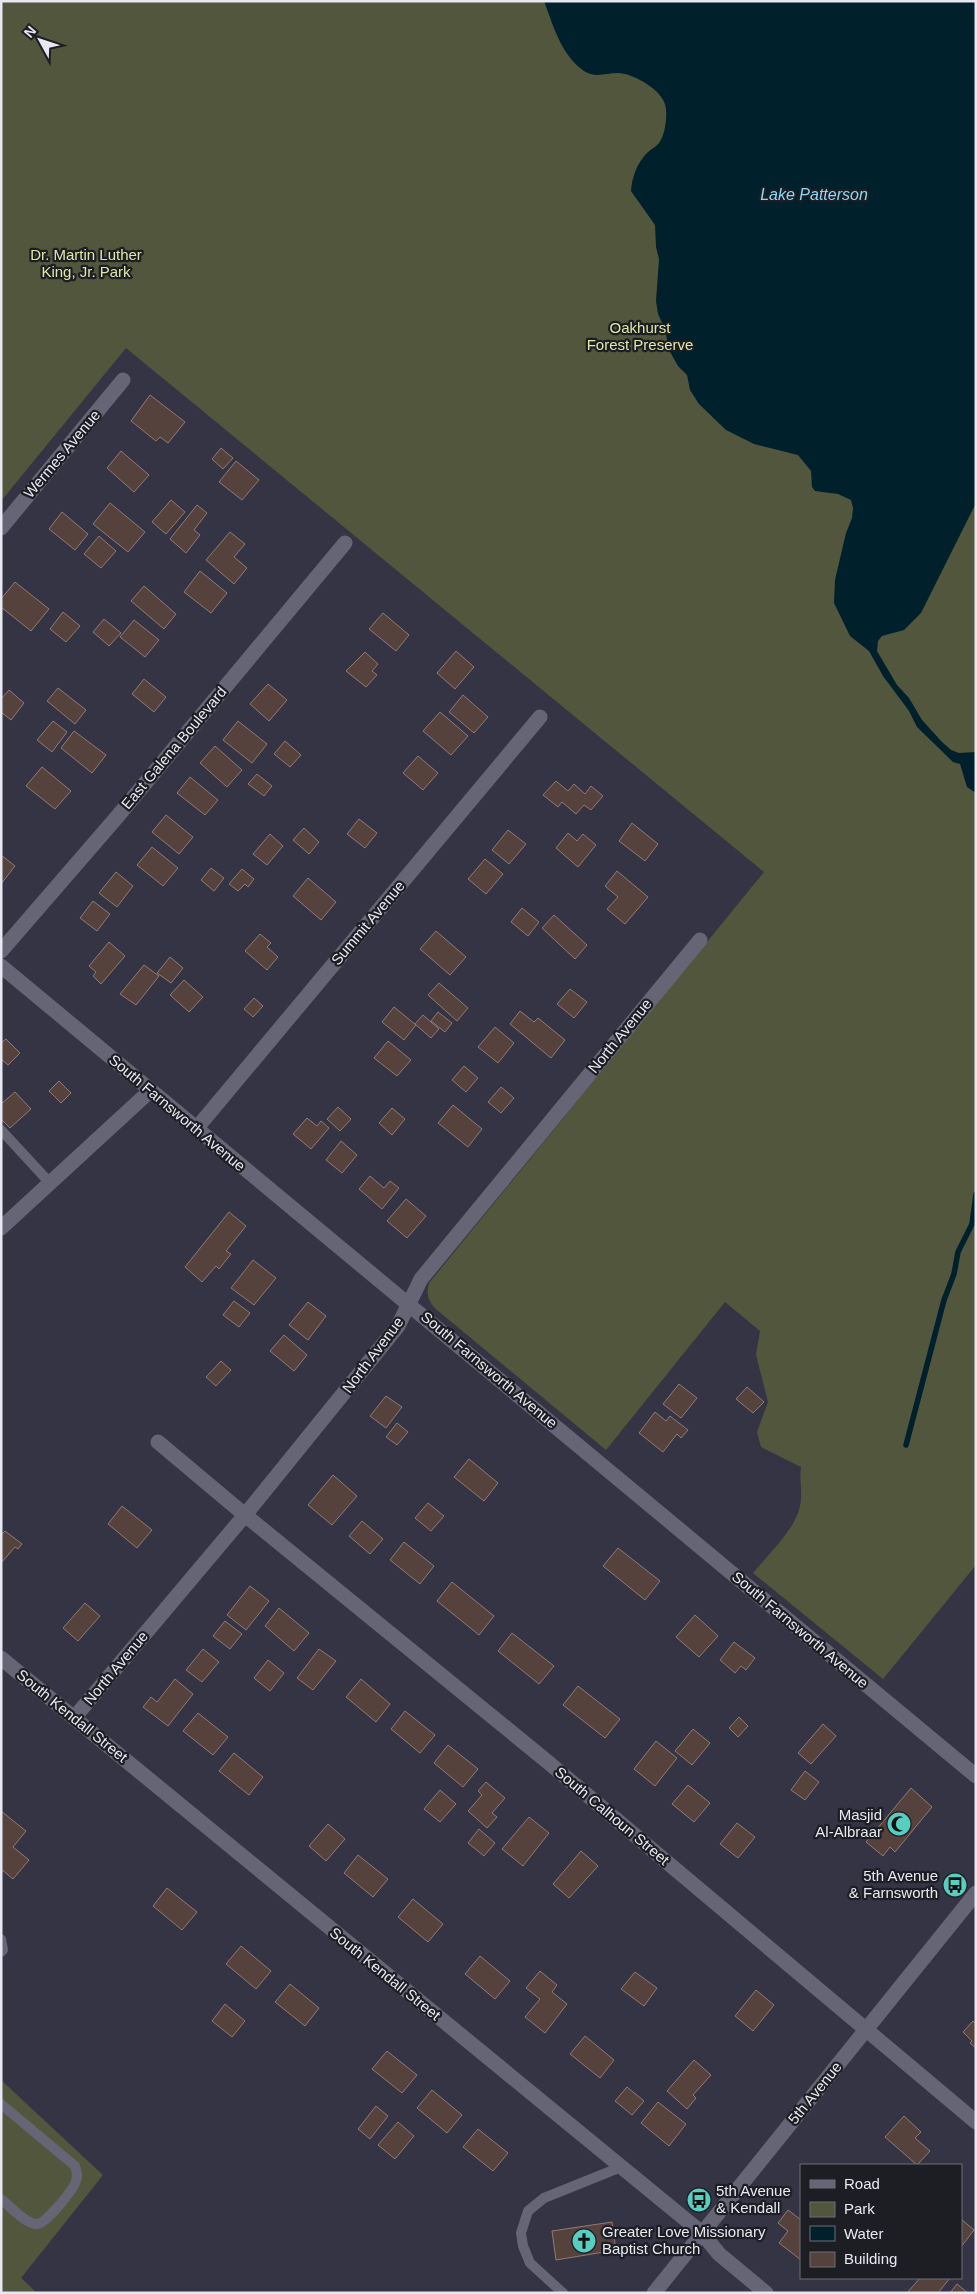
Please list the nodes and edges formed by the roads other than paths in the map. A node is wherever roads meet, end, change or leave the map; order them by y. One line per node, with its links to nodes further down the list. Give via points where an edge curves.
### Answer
1 (124, 380): 2 (street, Wermes Avenue)
2 (1, 528)
3 (345, 543): 6 (street, East Galena Boulevard)
4 (540, 717): 9 (street, Summit Avenue)
5 (700, 940): 13 (street, North Avenue, via 421,1279)
6 (1, 951)
7 (1, 966): 8 (street, South Farnsworth Avenue)
8 (150, 1091): 9 (street, South Farnsworth Avenue); 11 (street)
9 (196, 1129): 13 (street, South Farnsworth Avenue)
10 (1, 1130): 11 (lane)
11 (50, 1183): 12 (street)
12 (2, 1227)
13 (410, 1304): 15 (street, North Avenue, via 398,1326); 18 (street, South Farnsworth Avenue)
14 (158, 1442): 15 (street, South Calhoun Street)
15 (245, 1515): 17 (street, North Avenue); 22 (street, South Calhoun Street, via 549,1763)
16 (1, 1658): 17 (street, South Kendall Street)
17 (74, 1718): 25 (street, South Kendall Street)
18 (976, 1776)
19 (976, 1894): 22 (street, 5th Avenue)
20 (1, 1939): 21 (lane)
21 (1, 1952)
22 (866, 2030): 24 (street, South Calhoun Street); 27 (street, 5th Avenue)
23 (1, 2104): 26 (lane, via 75,2166 78,2175 76,2184 45,2221 36,2224)
24 (976, 2122)
25 (621, 2167): 27 (street, South Kendall Street); 28 (lane, via 544,2198 528,2211 521,2233 526,2255 530,2264)
26 (1, 2199)
27 (702, 2233): 29 (street, 5th Avenue); 30 (street, South Kendall Street, via 719,2254)
28 (563, 2293)
29 (654, 2293)
30 (766, 2293)

